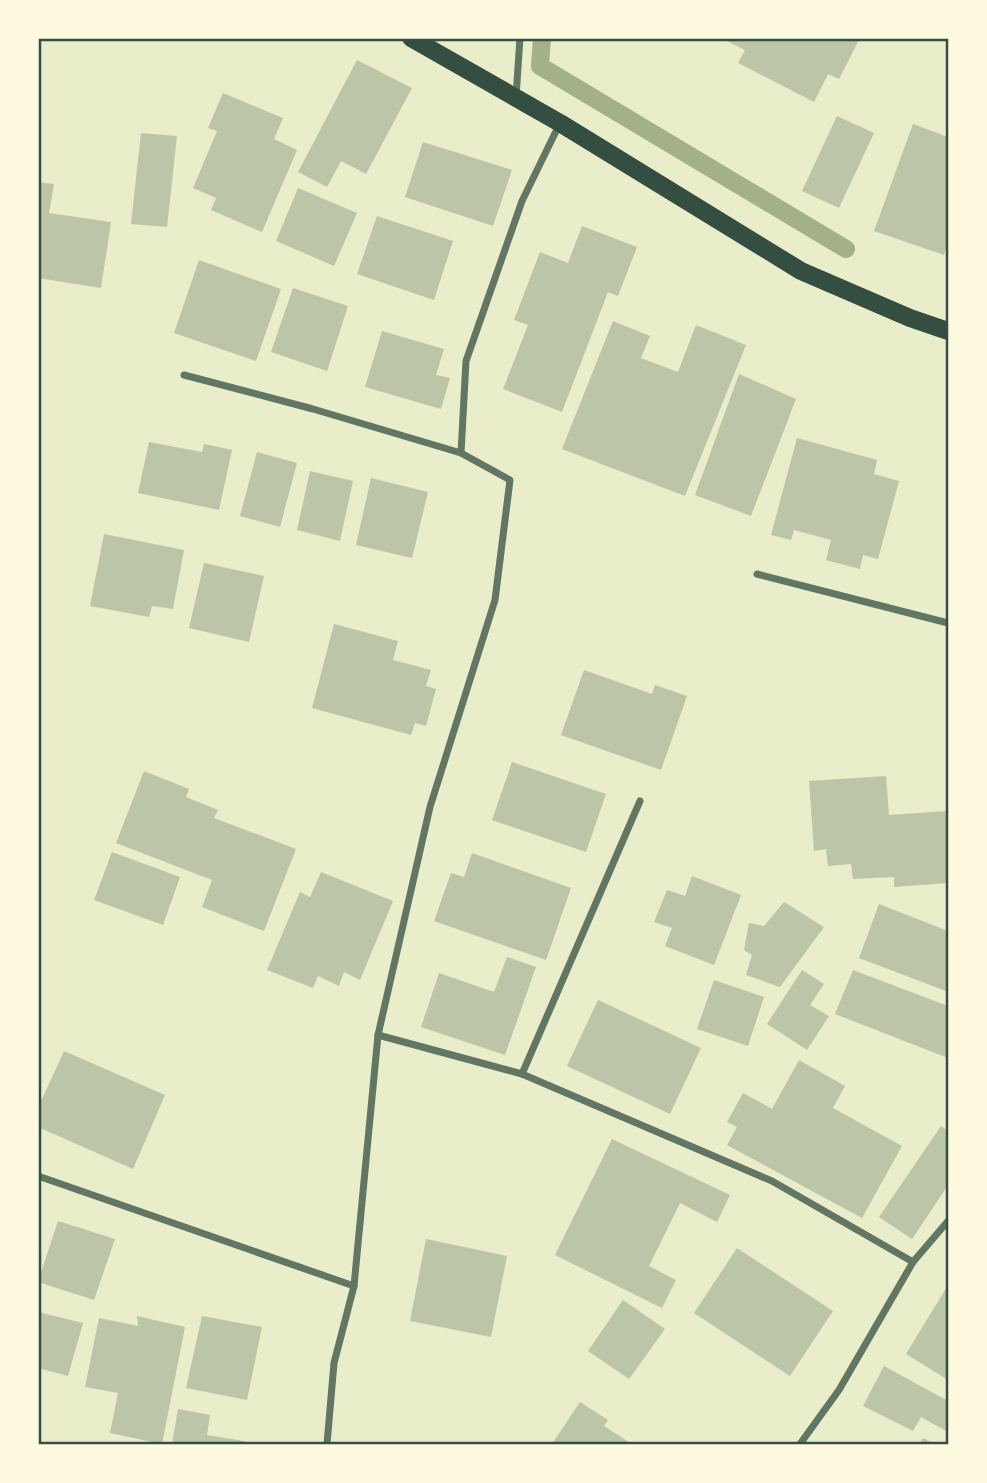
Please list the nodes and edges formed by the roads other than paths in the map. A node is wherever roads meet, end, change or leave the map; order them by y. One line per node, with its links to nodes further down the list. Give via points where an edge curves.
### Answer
1 (411, 38): 3 (main road)
2 (520, 38): 3 (street)
3 (516, 98): 4 (main road)
4 (560, 123): 5 (main road, via 801,271); 7 (street, via 522,201 466,361)
5 (948, 331)
6 (184, 375): 7 (street)
7 (461, 453): 11 (street, via 510,480 495,600 430,807)
8 (757, 574): 9 (street)
9 (948, 623)
10 (640, 801): 12 (street)
11 (378, 1035): 12 (street); 16 (street)
12 (522, 1074): 15 (street, via 772,1181)
13 (38, 1176): 16 (street)
14 (948, 1221): 15 (street)
15 (913, 1262): 18 (street, via 839,1390)
16 (354, 1286): 17 (street, via 334,1363)
17 (327, 1444)
18 (800, 1444)

